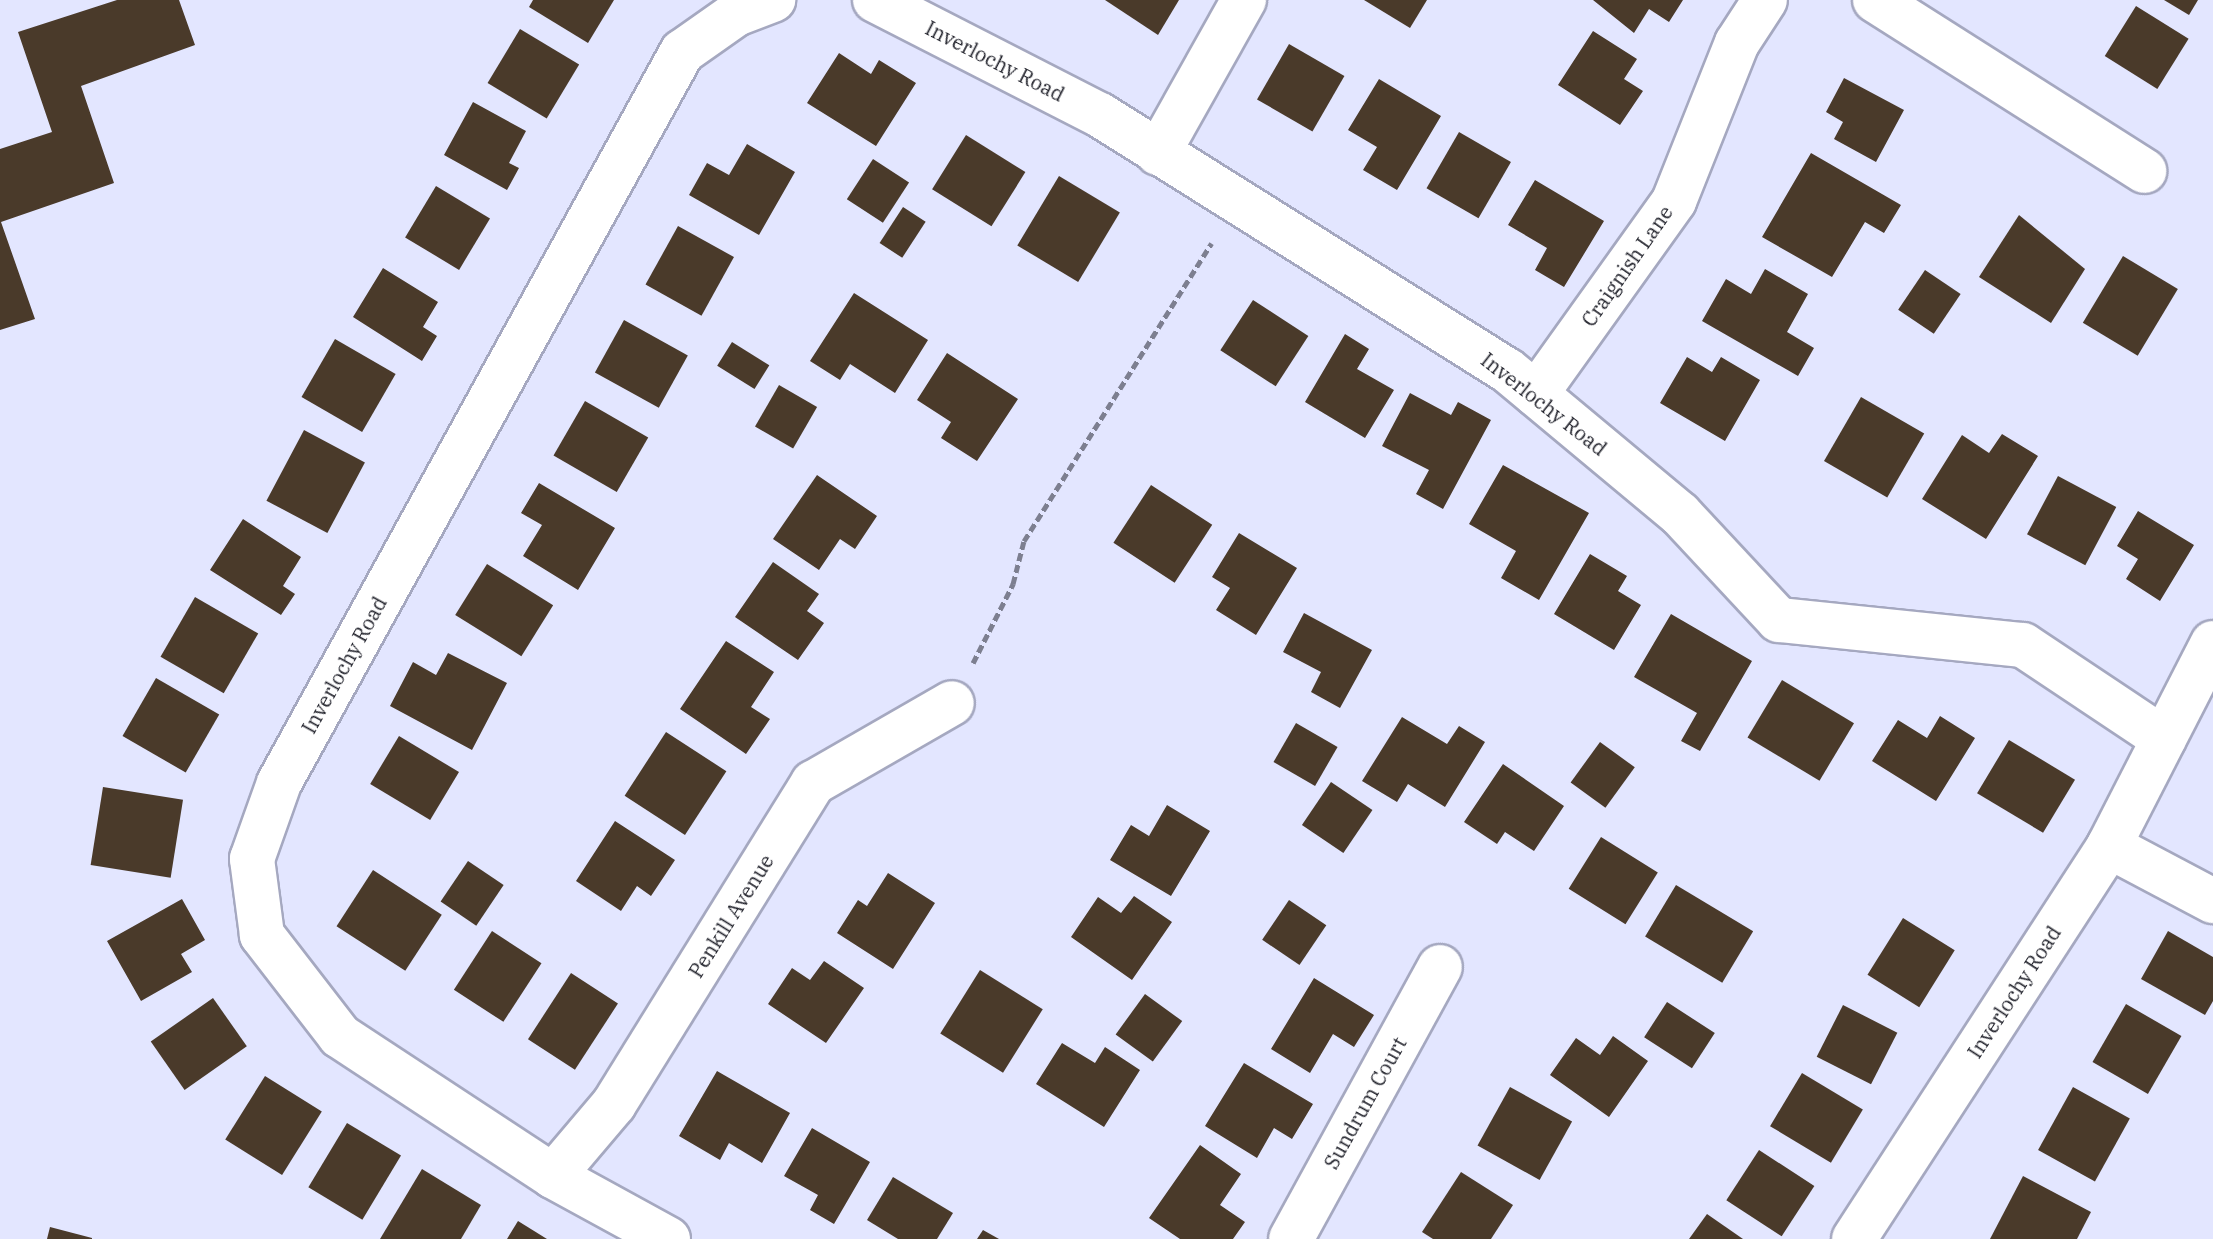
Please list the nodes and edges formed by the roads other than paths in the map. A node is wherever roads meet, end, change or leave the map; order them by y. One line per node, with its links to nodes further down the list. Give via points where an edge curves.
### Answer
1 (773, 0): 15 (street, Inverlochy Road, via 736,14 682,52 279,783 252,859 262,935 340,1036)
2 (875, 0): 6 (street, Inverlochy Road, via 1100,115)
3 (1244, 0): 6 (street)
4 (1765, 0): 8 (street, Craignish Lane, via 1737,43 1674,201)
5 (1875, 0): 7 (street)
6 (1158, 153): 8 (street, Inverlochy Road)
7 (2144, 171)
8 (1536, 394): 11 (street, Inverlochy Road, via 1680,514 1779,620 2023,645)
9 (2213, 643): 11 (street, Inverlochy Road)
10 (952, 703): 15 (street, Penkill Avenue, via 813,783 614,1104)
11 (2164, 739): 12 (street, Inverlochy Road)
12 (2109, 846): 13 (street); 18 (street, Inverlochy Road)
13 (2213, 901)
14 (1440, 967): 17 (street, Sundrum Court)
15 (553, 1176): 16 (street, Inverlochy Road)
16 (668, 1239)
17 (1291, 1239)
18 (1854, 1239)

